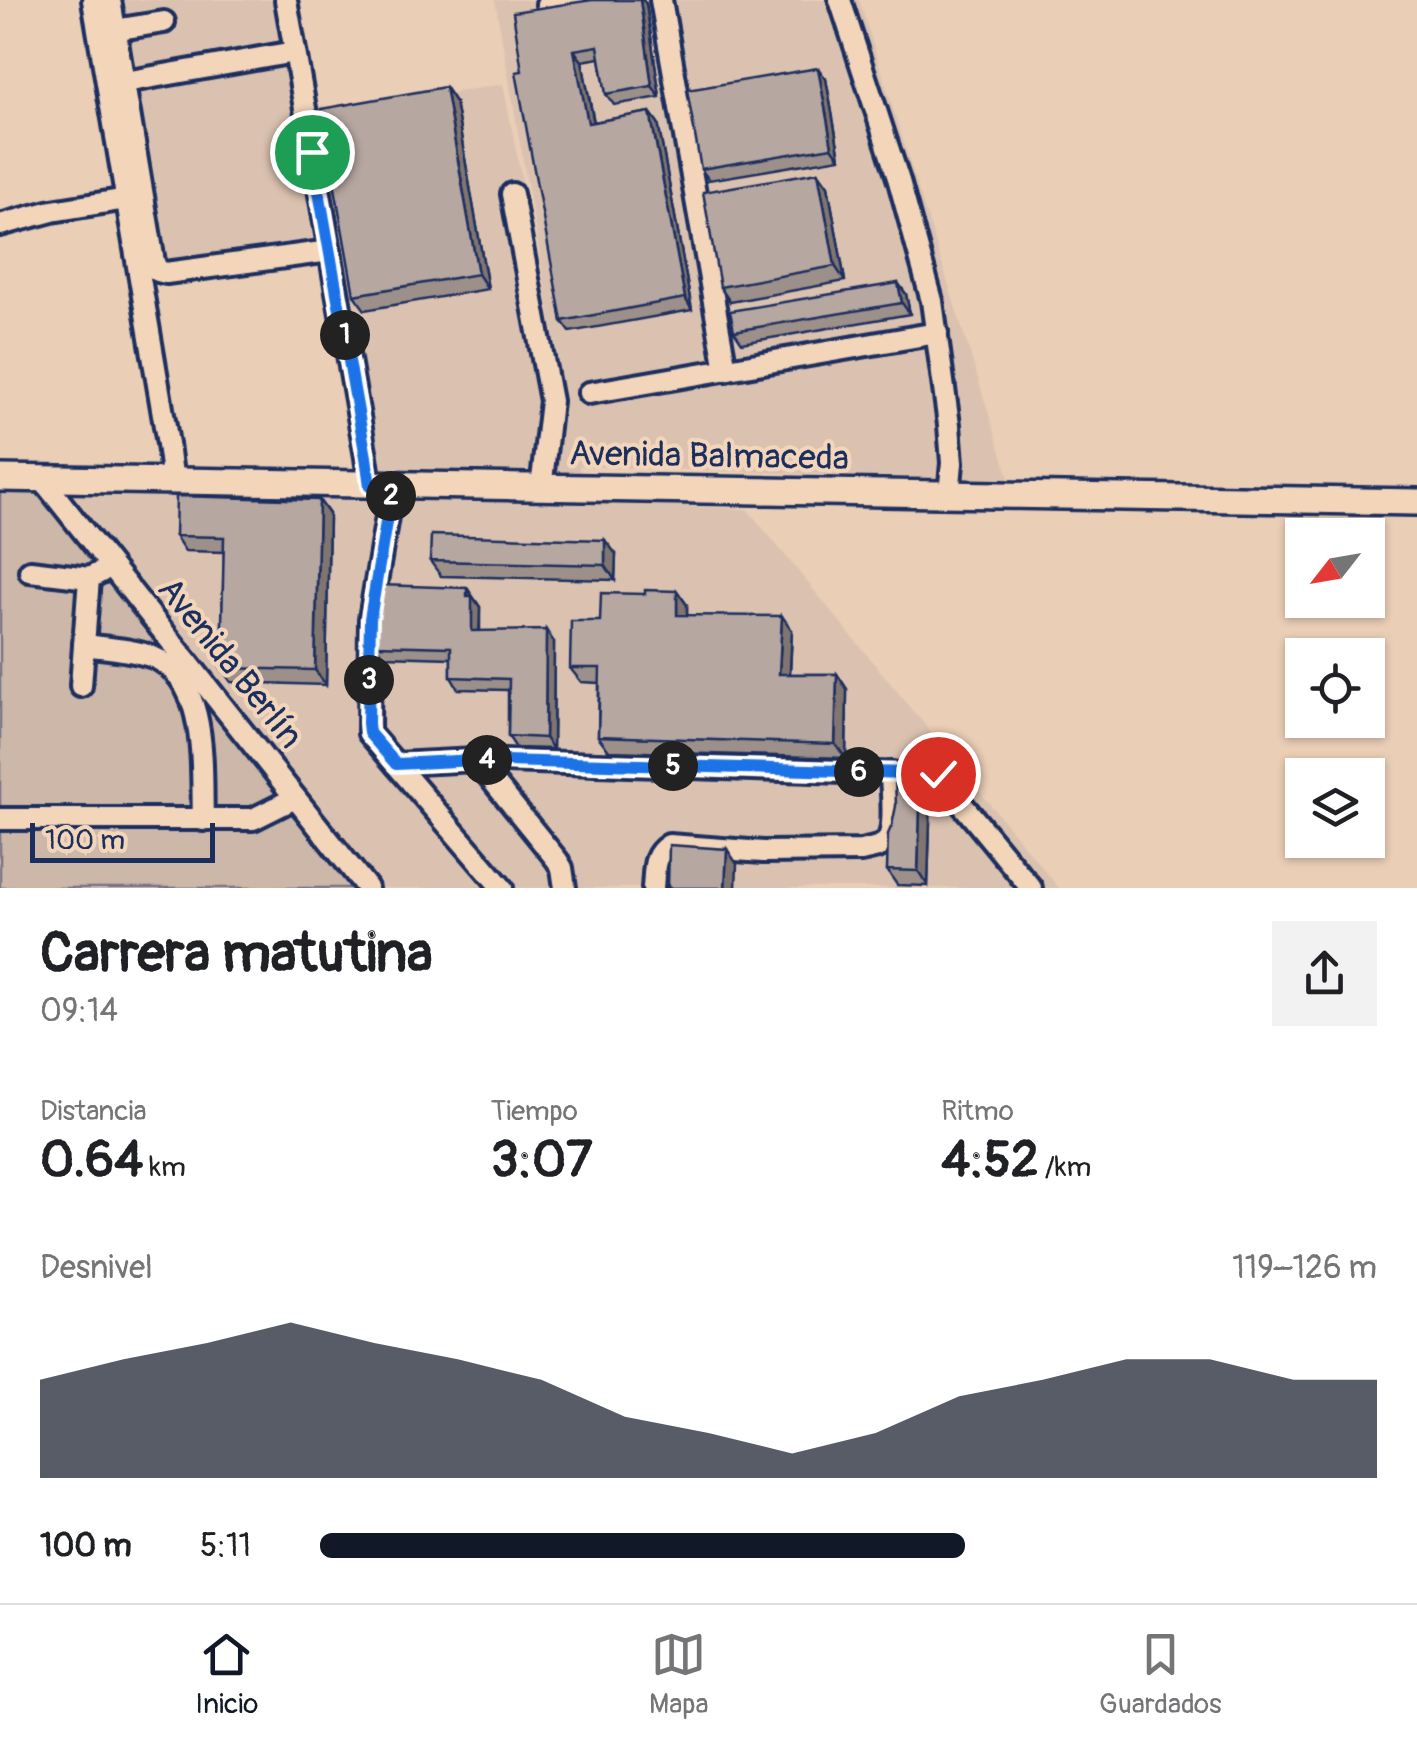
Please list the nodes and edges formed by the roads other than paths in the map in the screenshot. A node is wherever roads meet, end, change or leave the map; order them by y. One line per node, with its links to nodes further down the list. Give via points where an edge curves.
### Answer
1 (93, 0): 13 (street)
2 (110, 0): 9 (street)
3 (286, 0): 10 (street)
4 (574, 0): 7 (street)
5 (661, 0): 17 (street)
6 (840, 0): 16 (street, via 899,182)
7 (547, 4)
8 (164, 22): 9 (street)
9 (114, 30): 11 (street)
10 (294, 52): 11 (street); 15 (street)
11 (125, 82): 15 (street, via 158,270)
12 (512, 194): 23 (street, via 551,401)
13 (127, 199): 14 (street); 21 (street)
14 (0, 225)
15 (330, 251): 22 (street, via 366,457)
16 (936, 333): 17 (street); 24 (street, via 940,414 952,464)
17 (726, 370): 18 (street)
18 (589, 393)
19 (0, 478): 20 (main road, Avenida Balmaceda)
20 (42, 479): 21 (main road, Avenida Balmaceda); 26 (street, Avenida Berlín)
21 (173, 482): 22 (main road, Avenida Balmaceda)
22 (381, 486): 23 (main road, Avenida Balmaceda); 32 (street, via 368,723)
23 (541, 488): 24 (main road, Avenida Balmaceda)
24 (948, 495): 25 (main road, Avenida Balmaceda)
25 (1417, 502)
26 (112, 567): 28 (street); 34 (street, Avenida Berlín)
27 (30, 571): 28 (street)
28 (89, 578): 29 (street)
29 (84, 645): 30 (street); 36 (street, via 154,658 189,692 198,720)
30 (81, 686)
31 (476, 760): 32 (street); 33 (street); 39 (street, via 557,860)
32 (396, 764): 38 (street)
33 (891, 773): 40 (street, via 892,829 876,848 763,852 669,845 656,858); 41 (street, via 938,774)
34 (295, 798): 36 (street, via 253,819); 37 (street, Avenida Berlín)
35 (0, 819): 36 (street)
36 (204, 820)
37 (367, 888)
38 (502, 888)
39 (565, 888)
40 (653, 888)
41 (1032, 888)

